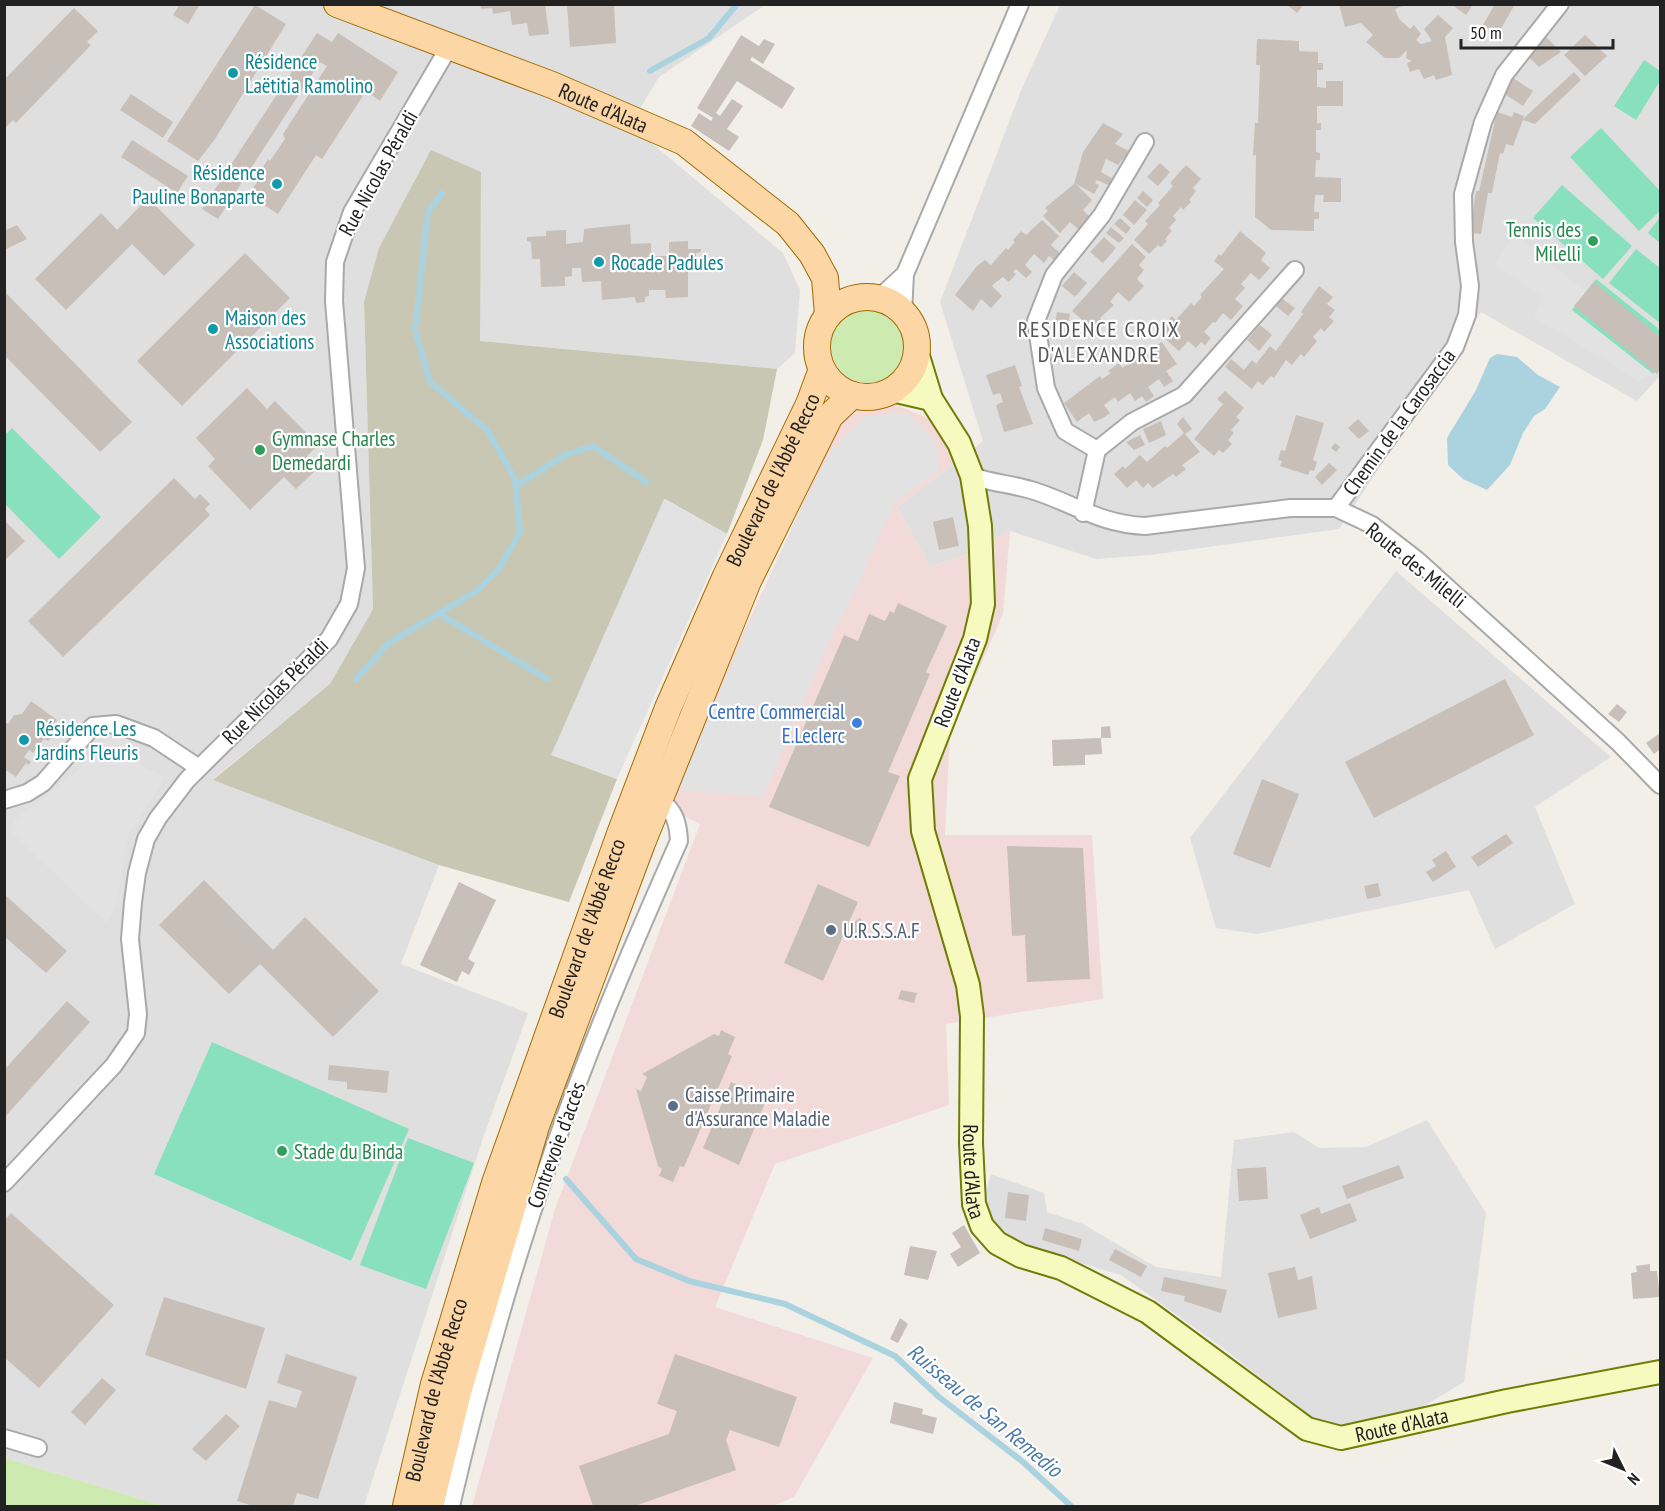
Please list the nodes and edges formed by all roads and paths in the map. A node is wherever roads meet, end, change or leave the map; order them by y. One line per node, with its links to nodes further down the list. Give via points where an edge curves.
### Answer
1 (337, 4): 4 (main road, Route d'Alata)
2 (1020, 4): 7 (street)
3 (1560, 4): 20 (street, Chemin de la Carosaccia, via 1504,75 1483,122 1463,194 1470,286 1467,315 1455,347)
4 (449, 47): 8 (main road, Route d'Alata, via 552,85 684,142 788,224); 22 (street, Rue Nicolas Péraldi, via 352,212 335,262 334,301 356,568 349,604 329,639)
5 (1145, 142): 18 (street, via 1102,216 1054,275 1036,321 1046,388 1065,431)
6 (1295, 270): 18 (street, via 1184,395 1132,422)
7 (905, 274): 9 (street); 11 (street)
8 (825, 278): 10 (main road, Route d'Alata); 12 (main road, Route d'Alata)
9 (879, 298): 10 (main road); 11 (main road)
10 (852, 299): 12 (main road)
11 (903, 313): 13 (main road, via 914,331)
12 (828, 315): 14 (main road, via 817,341)
13 (916, 353): 15 (main road, via 908,374); 17 (street, Route d'Alata)
14 (822, 369): 16 (main road, via 840,389); 30 (main road, Boulevard de l'Abbé Recco, via 668,708 620,834 495,1183 434,1384)
15 (892, 390): 16 (main road, via 865,397); 17 (street)
16 (852, 394): 25 (main road, Boulevard de l'Abbé Recco, via 830,416 748,581)
17 (931, 399): 19 (street, Route d'Alata, via 959,443)
18 (1097, 450): 21 (street)
19 (972, 477): 21 (street, Route des Milelli, via 1032,490); 27 (street, Route d'Alata, via 980,526 983,604 975,639 920,779 923,831 968,985 972,1016 971,1143 974,1194 982,1226 996,1243 1021,1257 1061,1268 1148,1312 1307,1429 1341,1438 1519,1398)
20 (1336, 508): 21 (street, Route des Milelli, via 1290,508 1145,526 1124,525); 23 (street, Route des Milelli, via 1372,525 1417,560 1618,742)
21 (1083, 513)
22 (198, 768): 24 (street, via 154,738 116,723 93,726 43,783); 26 (street, Rue Nicolas Péraldi, via 158,818 146,839 137,873 130,939 138,1014 136,1033 114,1065)
23 (1660, 785)
24 (4, 800)
25 (660, 800): 31 (main road, Boulevard de l'Abbé Recco, via 536,1126 458,1392); 32 (street, Contrevoie d'accès, via 674,814 679,841 618,977 551,1156 482,1386)
26 (4, 1183)
27 (1660, 1372)
28 (4, 1438): 29 (street)
29 (38, 1448)
30 (406, 1506)
31 (430, 1506)
32 (451, 1506)

